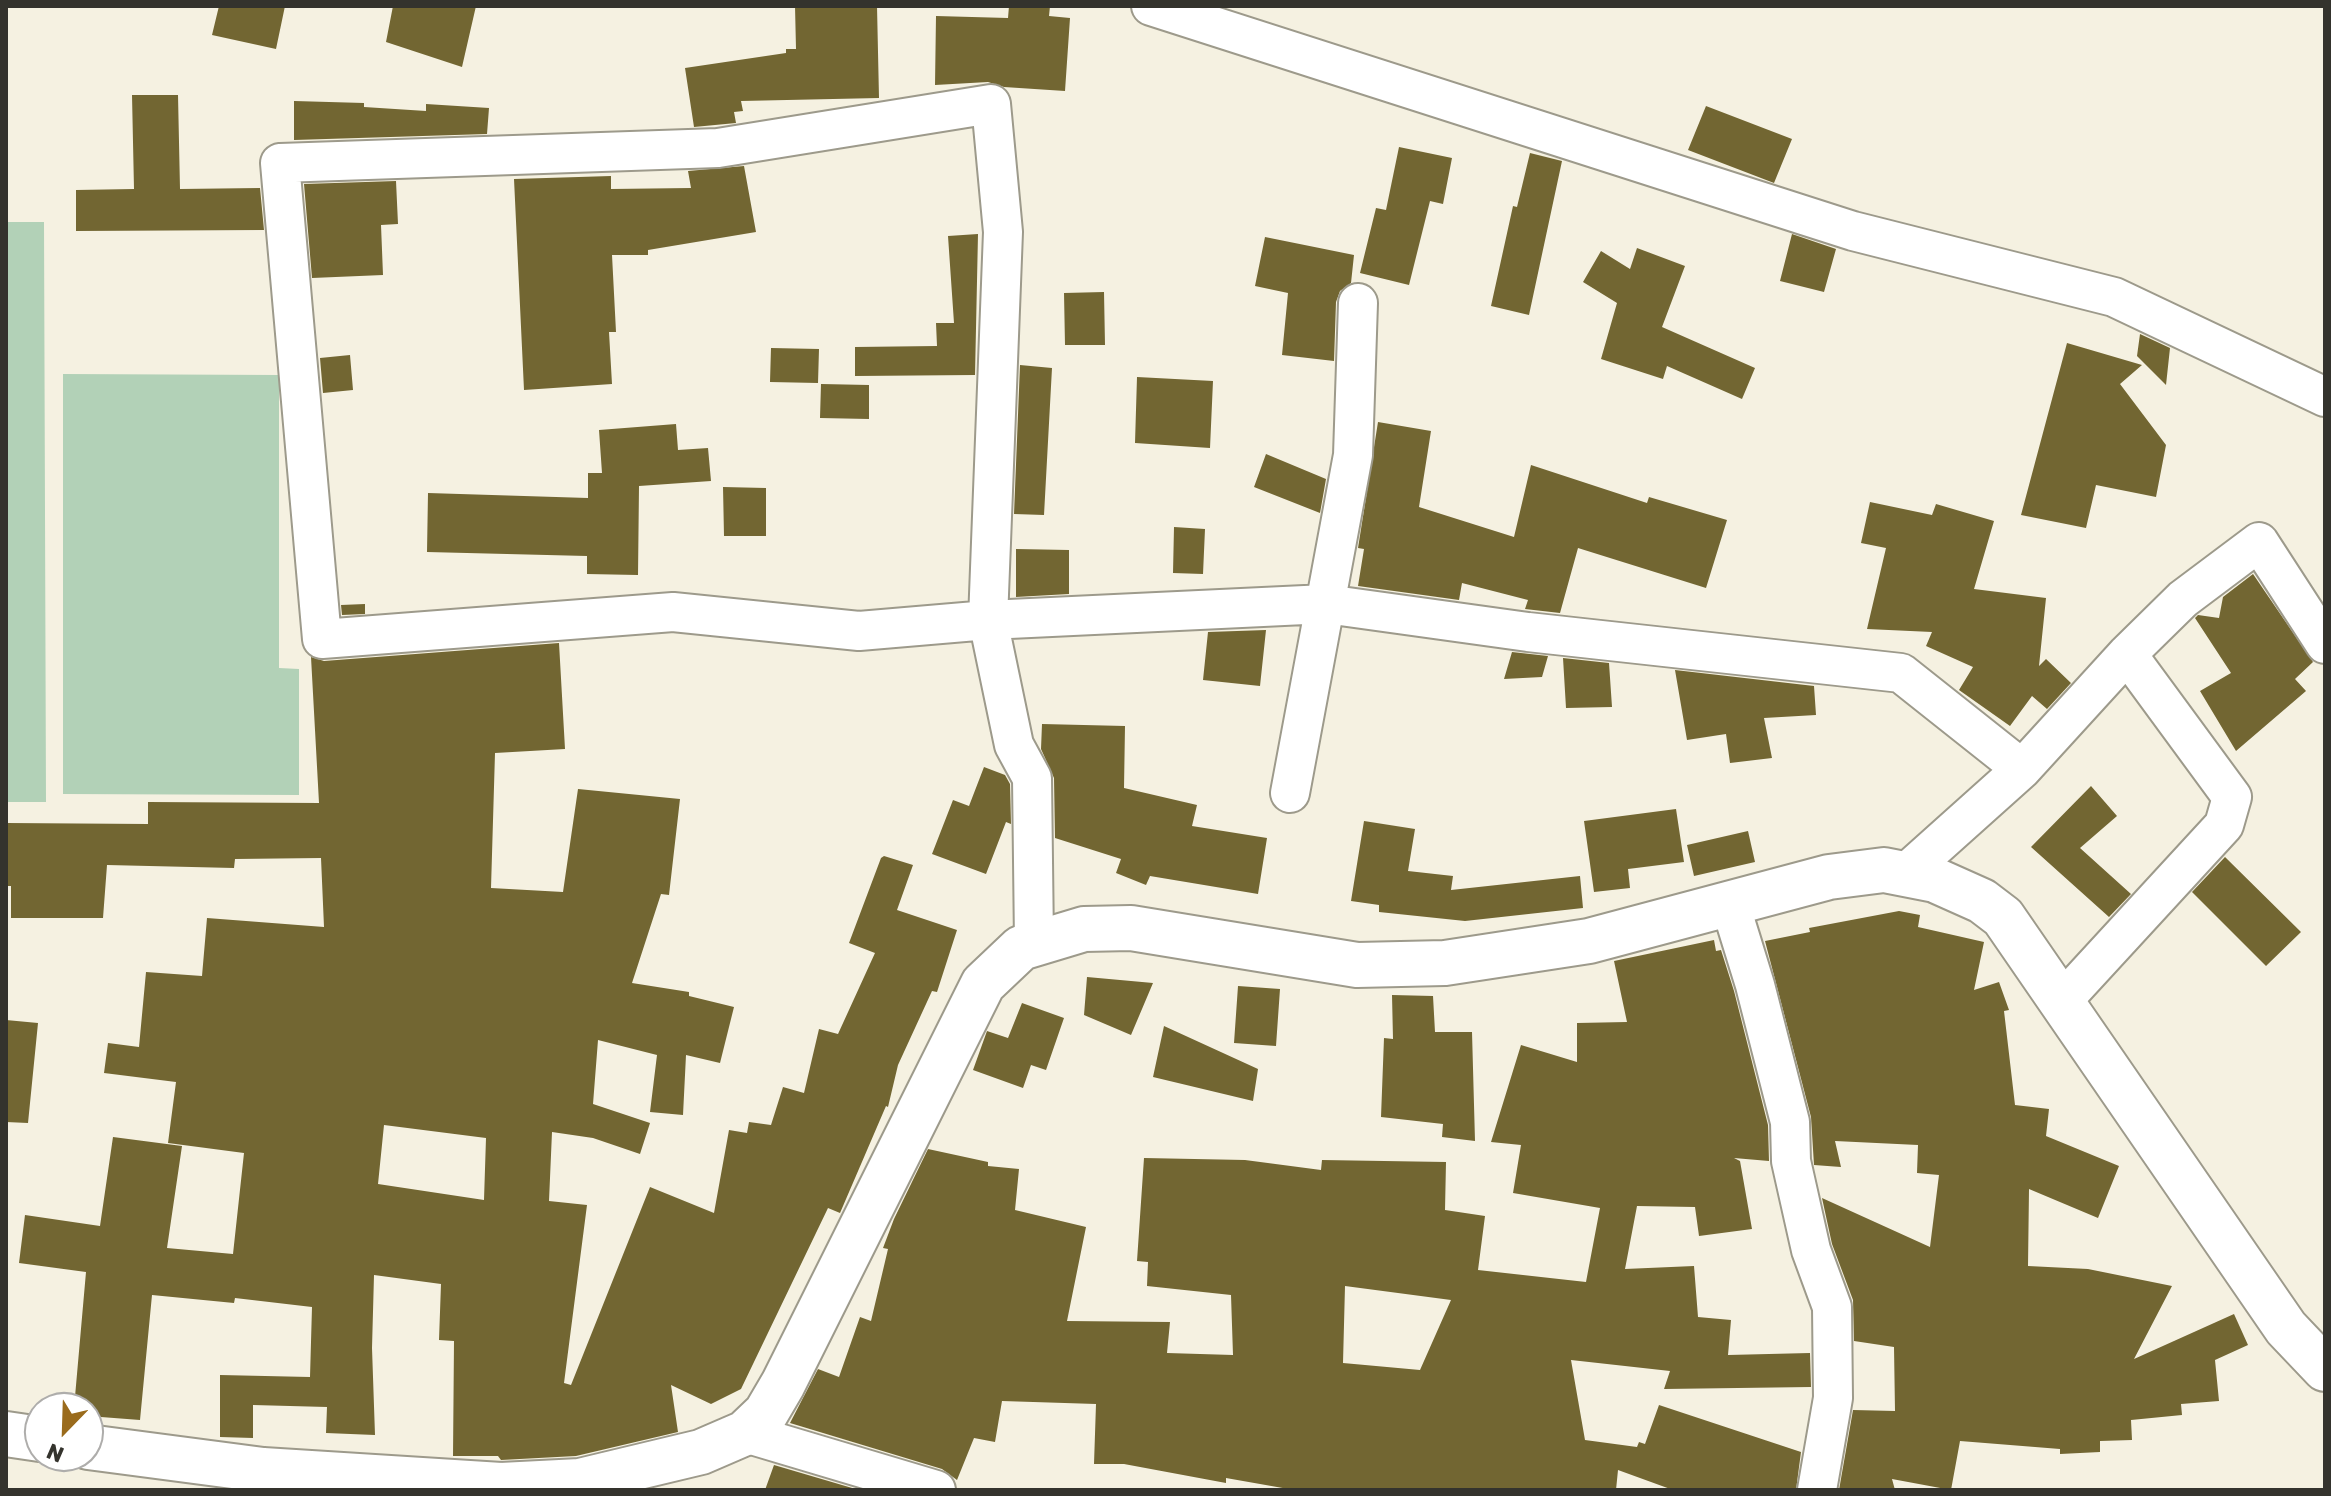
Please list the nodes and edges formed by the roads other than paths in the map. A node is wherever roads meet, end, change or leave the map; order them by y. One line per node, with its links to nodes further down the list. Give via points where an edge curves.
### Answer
1 (1151, 6): 3 (street, via 1853,231 2114,297)
2 (1358, 303): 5 (street, via 1353,455)
3 (2325, 397)
4 (2259, 542): 6 (street); 8 (street); 9 (street, via 2183,599)
5 (1326, 604): 7 (street); 10 (street, via 1901,673); 11 (street)
6 (2325, 607)
7 (988, 620): 7 (street, via 859,631 673,612 322,639 280,163 718,148 991,104 1003,232); 14 (street, via 1014,745 1032,778)
8 (2325, 644)
9 (2127, 654): 10 (street); 15 (street, via 2232,797 2224,825)
10 (2022, 769): 12 (street)
11 (1290, 793)
12 (1907, 872): 13 (main road, via 1856,872); 15 (main road, via 1961,890 2003,917)
13 (1730, 904): 14 (main road, via 1589,941 1445,963 1357,965 1131,928 1084,929); 21 (street, via 1790,1122 1791,1161 1811,1250 1832,1307 1833,1398)
14 (1034, 943): 17 (main road, via 1009,956 983,984 783,1384 766,1413)
15 (2063, 1000): 16 (main road, via 2286,1328)
16 (2325, 1369)
17 (745, 1433): 19 (main road, via 671,1462 546,1485); 20 (street)
18 (104, 1451): 19 (main road)
19 (203, 1476)
20 (936, 1490)
21 (1817, 1490)

